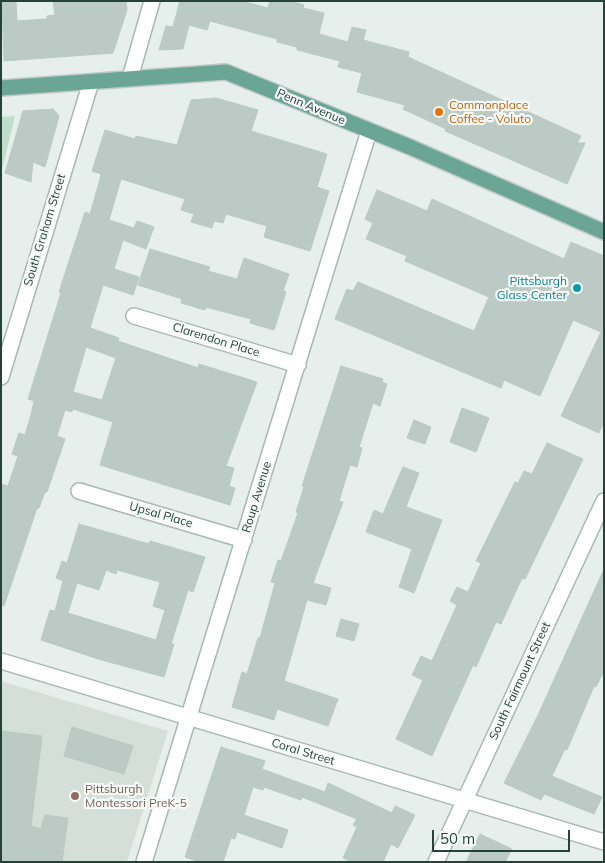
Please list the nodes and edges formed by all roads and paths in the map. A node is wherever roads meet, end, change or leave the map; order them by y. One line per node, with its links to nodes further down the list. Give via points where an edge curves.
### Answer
1 (152, 1): 2 (street)
2 (130, 78): 3 (main road, Penn Avenue); 5 (main road, Penn Avenue, via 226,72)
3 (91, 82): 4 (main road, Penn Avenue); 9 (street, South Graham Street)
4 (1, 88)
5 (368, 131): 6 (main road, Penn Avenue); 8 (street, Roup Avenue)
6 (604, 232)
7 (134, 316): 8 (street, Clarendon Place)
8 (298, 365): 12 (street, Roup Avenue)
9 (1, 377)
10 (78, 491): 12 (street, Upsal Place)
11 (604, 501): 15 (street, South Fairmount Street)
12 (244, 540): 14 (street, Roup Avenue)
13 (1, 661): 14 (street, Coral Street)
14 (190, 718): 15 (street, Coral Street); 17 (street, Roup Avenue)
15 (464, 800): 16 (street, Coral Street); 18 (street, South Fairmount Street)
16 (604, 842)
17 (144, 862)
18 (436, 862)

